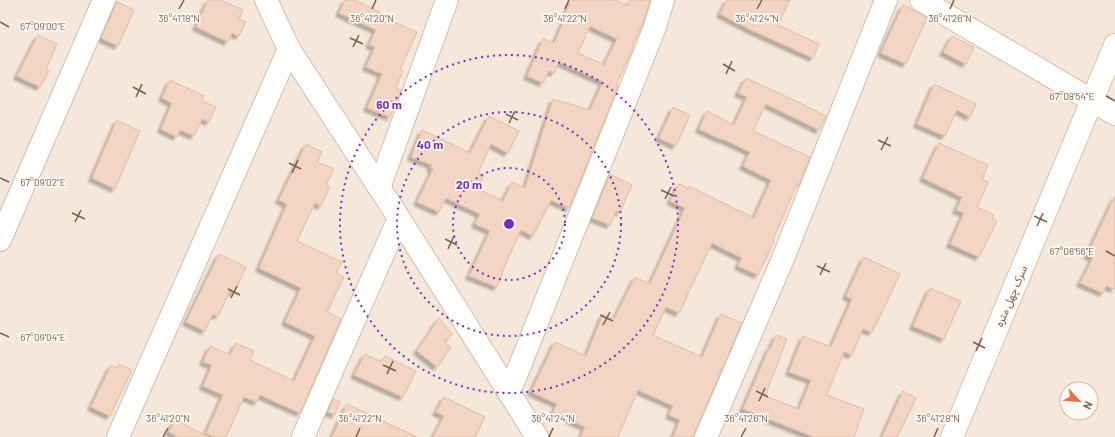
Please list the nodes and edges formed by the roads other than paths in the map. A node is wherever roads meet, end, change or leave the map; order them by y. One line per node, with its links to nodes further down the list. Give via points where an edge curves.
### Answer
1 (104, 0): 13 (street)
2 (266, 0): 8 (street)
3 (447, 0): 11 (street)
4 (664, 0): 14 (street)
5 (886, 0): 18 (street, via 782,262)
6 (921, 0): 9 (street)
7 (1115, 45): 9 (street, سرک چهل متره)
8 (289, 49): 11 (street); 15 (street)
9 (1093, 100): 10 (street); 19 (street, سرک چهل متره)
10 (1115, 114)
11 (379, 188): 12 (street)
12 (399, 218): 14 (street); 16 (street)
13 (0, 240)
14 (509, 393): 17 (street)
15 (118, 437)
16 (303, 437)
17 (537, 437)
18 (706, 437)
19 (952, 437)

